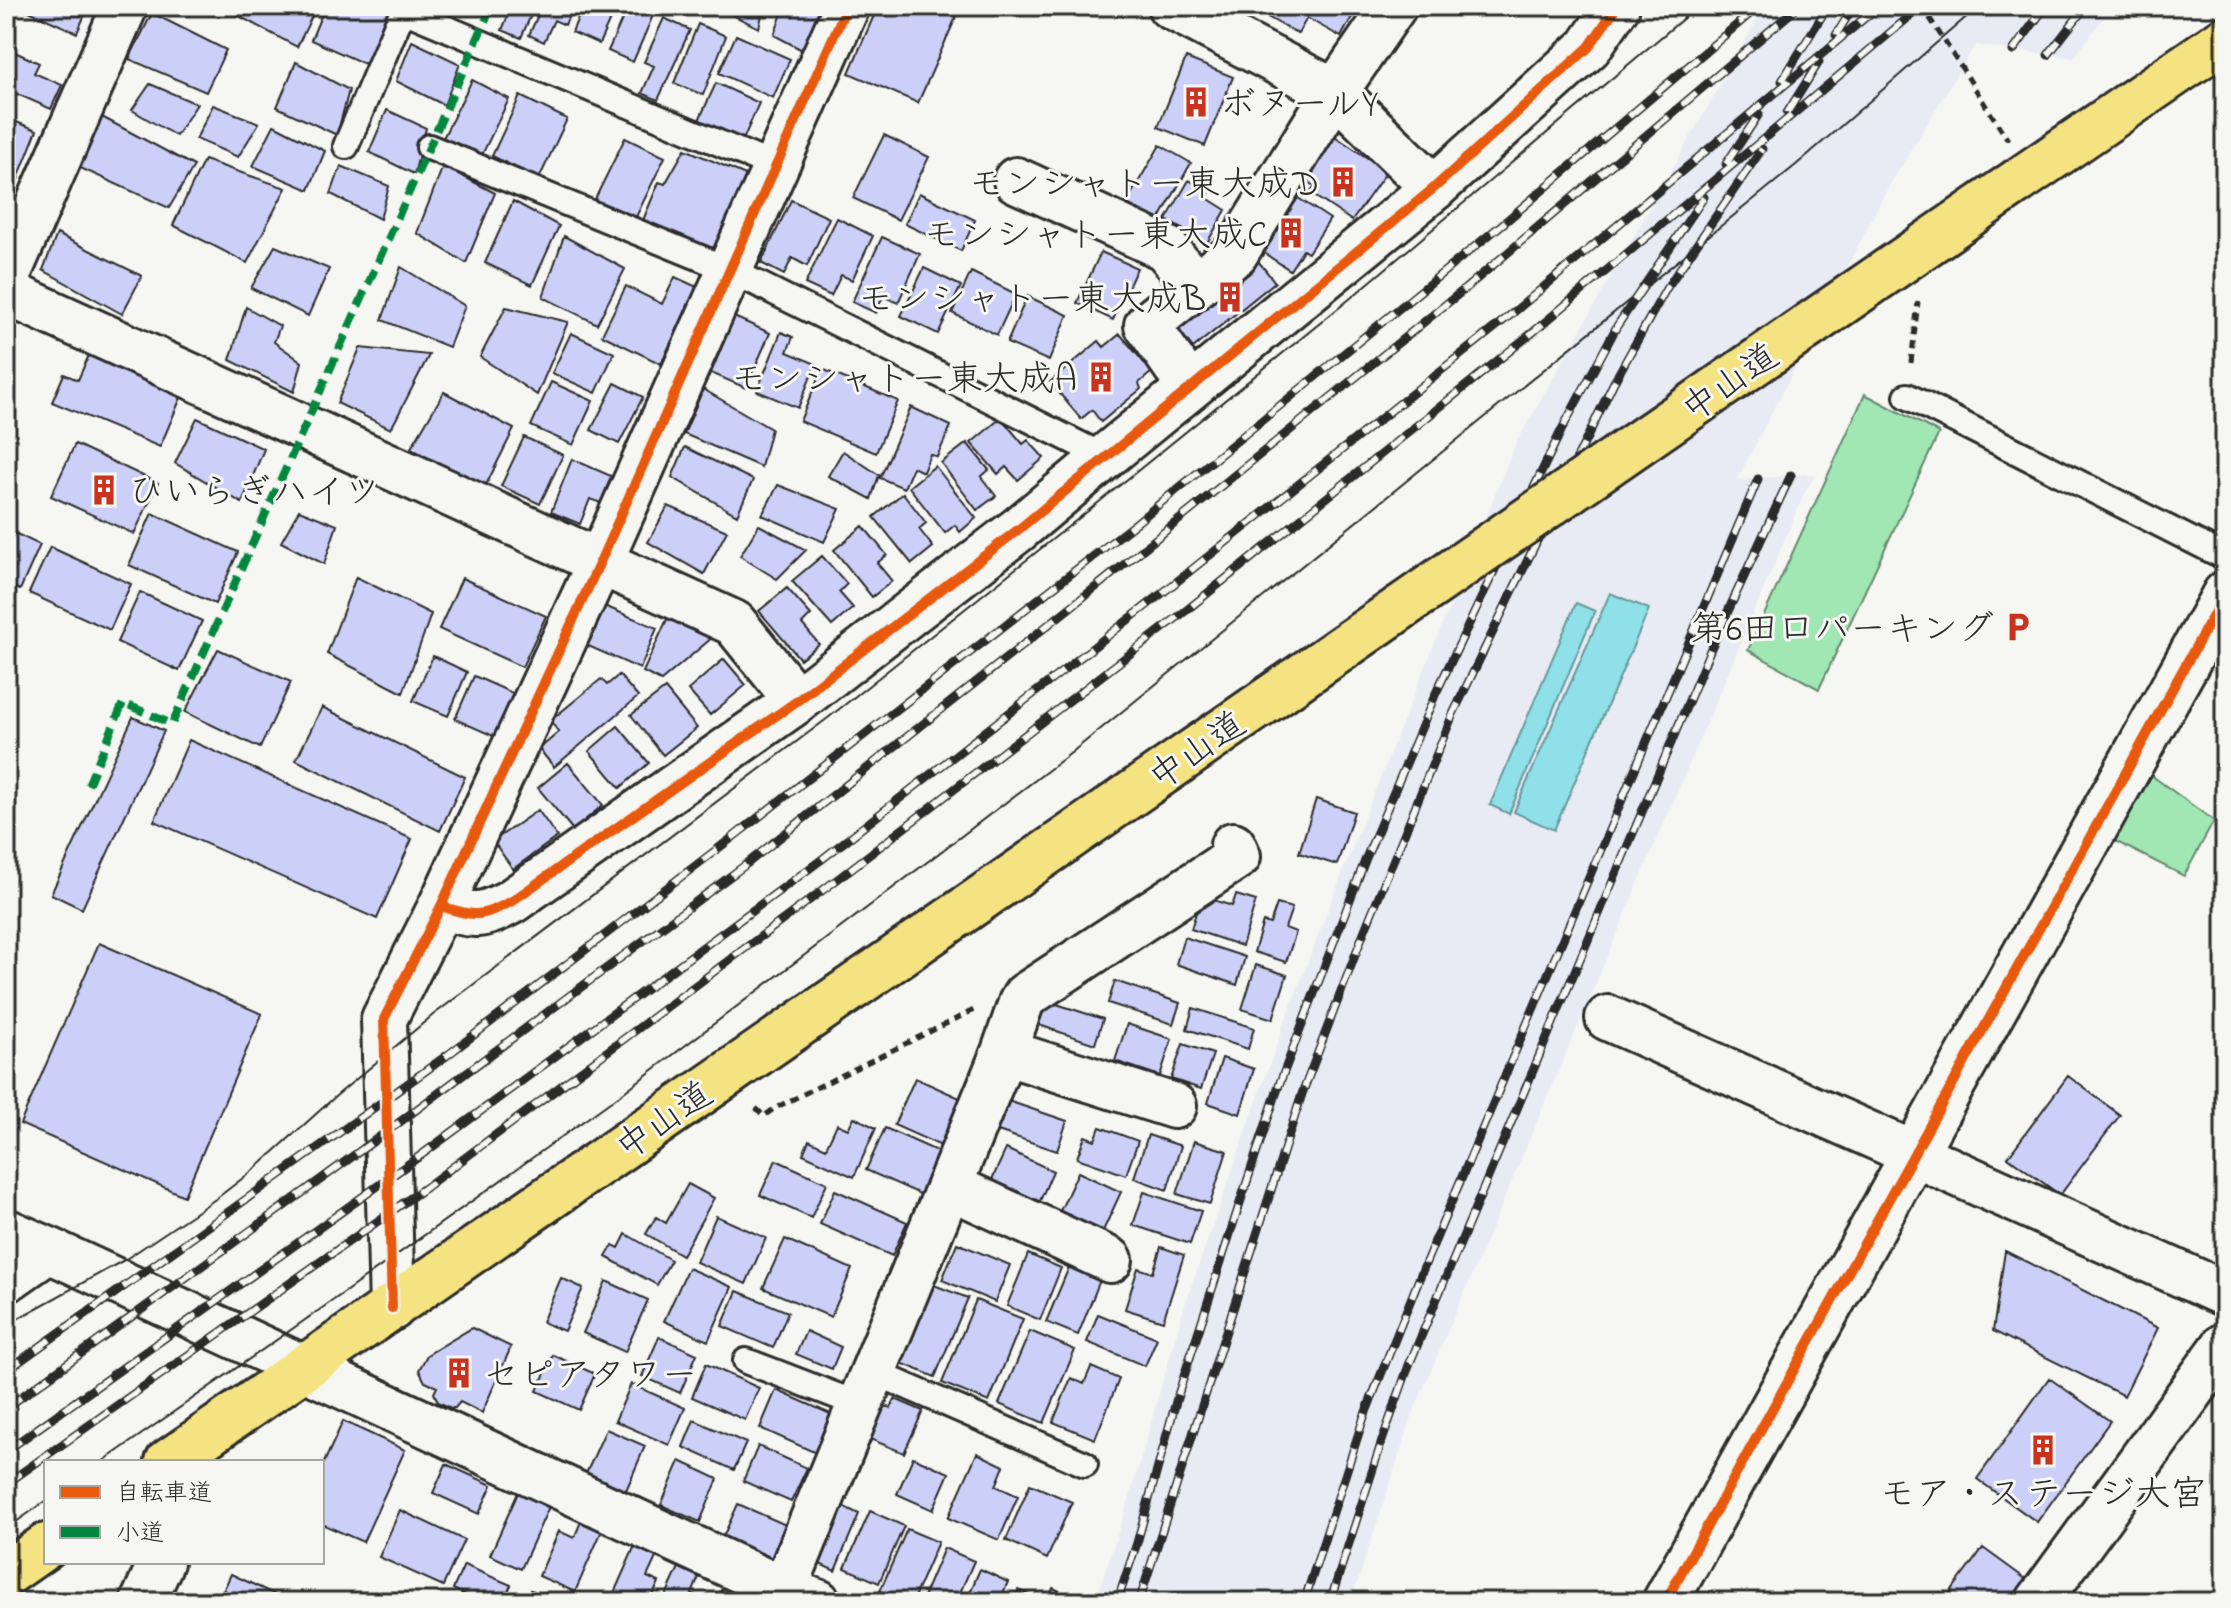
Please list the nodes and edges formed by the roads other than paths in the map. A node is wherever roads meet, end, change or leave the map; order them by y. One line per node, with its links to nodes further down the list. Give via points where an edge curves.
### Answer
1 (125, 6): 14 (street)
2 (847, 6): 10 (street)
3 (1170, 6): 7 (street)
4 (1394, 6): 7 (street)
5 (1617, 6): 12 (street, via 1589,47)
6 (2225, 39): 37 (highway, 中山道, bridge, via 2013,160 1423,592)
7 (1335, 92): 12 (street); 15 (street, via 1235,254)
8 (346, 146): 10 (lane, via 403,10)
9 (429, 147): 13 (lane)
10 (776, 167): 13 (street)
11 (1016, 180): 15 (street, via 1165,248)
12 (1434, 188): 17 (street)
13 (730, 270): 19 (lane); 21 (street)
14 (6, 279)
15 (1196, 285): 17 (street, via 1147,325)
16 (6, 292): 21 (street)
17 (1190, 387): 19 (street)
18 (1907, 396): 20 (lane)
19 (1105, 457): 24 (street)
20 (2225, 557)
21 (600, 562): 24 (street, via 734,623); 26 (street)
22 (2225, 594): 23 (street)
23 (2212, 649): 30 (street)
24 (797, 701): 26 (street, via 512,901 480,915)
25 (1233, 845): 28 (street, via 1238,856 1025,996)
26 (441, 906): 37 (street, via 384,1019)
27 (1608, 1018): 30 (street)
28 (1004, 1052): 29 (street); 31 (street)
29 (1174, 1106)
30 (1914, 1154): 36 (street); 49 (street)
31 (949, 1186): 34 (street); 41 (street)
32 (6, 1231): 33 (street)
33 (49, 1250): 35 (street); 40 (street)
34 (1110, 1260)
35 (6, 1280)
36 (2225, 1294)
37 (392, 1308): 40 (highway, 中山道)
38 (2225, 1345): 50 (street)
39 (746, 1361): 41 (lane)
40 (303, 1368): 42 (highway, 中山道); 47 (street)
41 (867, 1388): 43 (lane); 47 (street)
42 (171, 1460)
43 (1085, 1464)
44 (44, 1547): 46 (highway)
45 (160, 1564): 48 (street)
46 (6, 1574)
47 (794, 1598)
48 (143, 1602)
49 (1665, 1602)
50 (2038, 1602)

